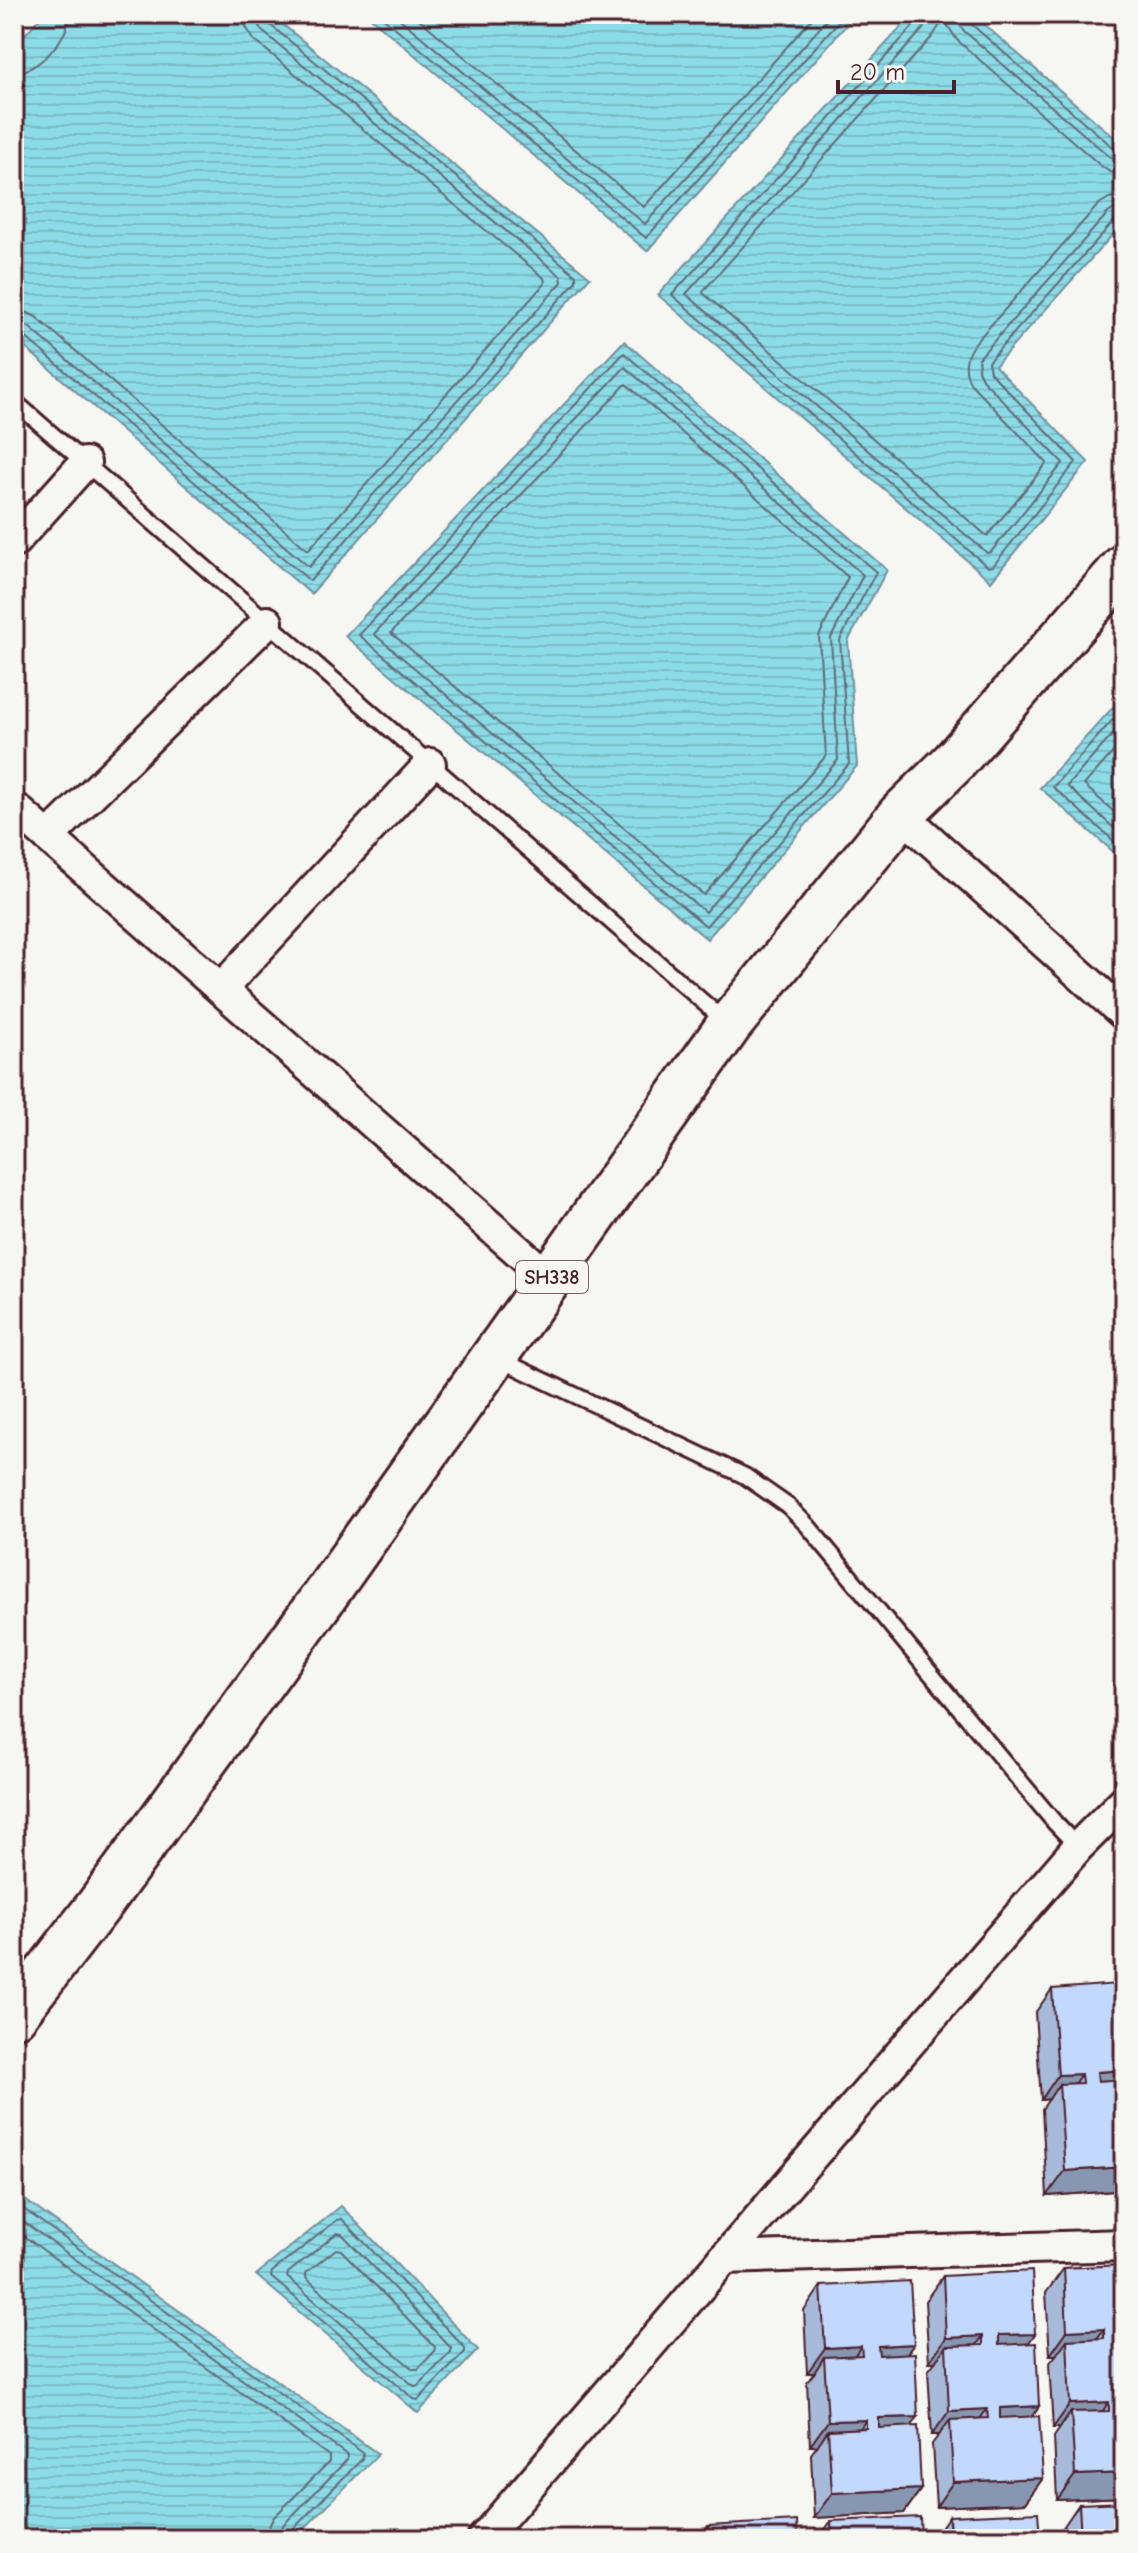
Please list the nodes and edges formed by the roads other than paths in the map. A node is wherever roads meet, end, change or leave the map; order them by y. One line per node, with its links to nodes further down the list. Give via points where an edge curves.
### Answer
1 (14, 401): 2 (lane)
2 (85, 463): 3 (street); 5 (lane)
3 (14, 542)
4 (1124, 567): 8 (main road, SH338, via 954,762)
5 (267, 622): 6 (lane); 9 (street)
6 (430, 764): 10 (street); 12 (lane)
7 (14, 807): 9 (street)
8 (901, 814): 11 (street); 12 (main road, SH338)
9 (48, 837): 10 (street)
10 (221, 989): 13 (street)
11 (1124, 1014)
12 (730, 1024): 13 (main road, SH338)
13 (550, 1279): 14 (main road, SH338)
14 (495, 1357): 16 (lane, via 745,1476 788,1506); 17 (main road, SH338)
15 (1124, 1801): 16 (street)
16 (1078, 1847): 19 (street)
17 (14, 2015)
18 (1124, 2245): 19 (street)
19 (724, 2258): 20 (street)
20 (483, 2539)

